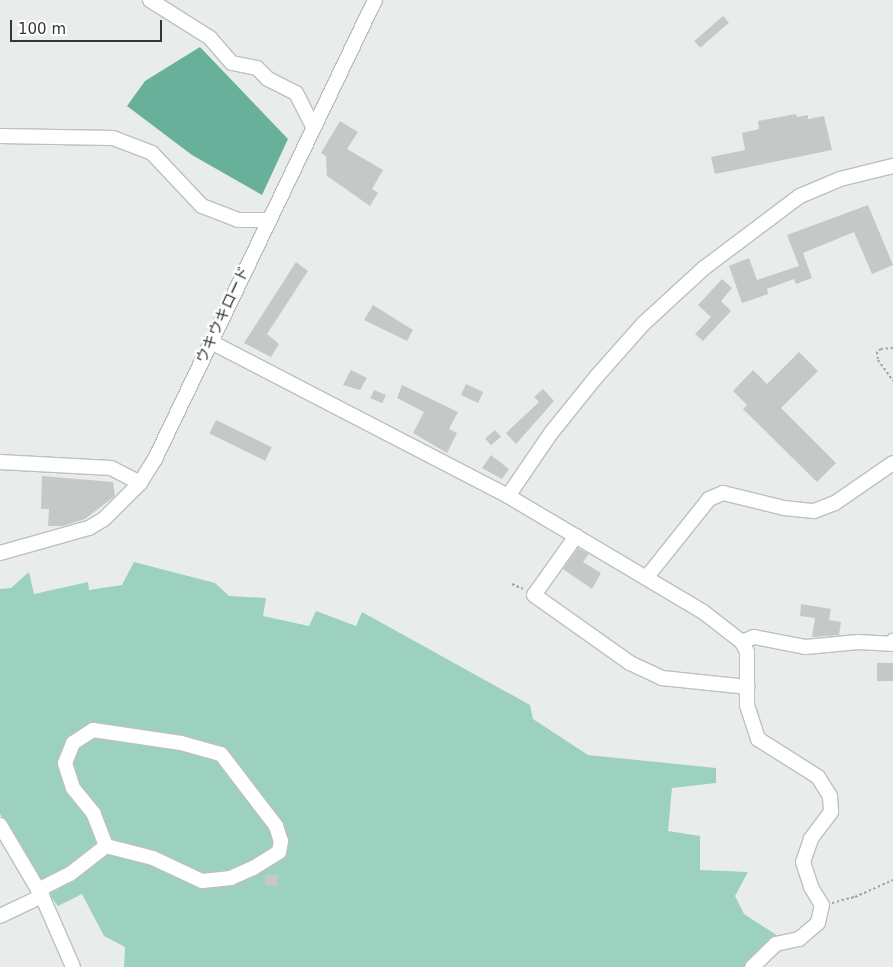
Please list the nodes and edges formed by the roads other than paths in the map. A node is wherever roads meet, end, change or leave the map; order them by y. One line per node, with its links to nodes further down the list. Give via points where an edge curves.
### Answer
1 (150, 0): 3 (street, via 210,38 232,64 257,68 268,79 296,93)
2 (375, 0): 3 (street, ウキウキロード)
3 (313, 127): 6 (street, ウキウキロード)
4 (0, 136): 6 (street, via 113,138 152,153 202,206 238,220)
5 (893, 166): 11 (street, via 840,179 800,196 704,268 643,324 597,376 551,433)
6 (268, 220): 7 (street, ウキウキロード)
7 (211, 342): 10 (street, ウキウキロード); 11 (street)
8 (0, 462): 10 (street, via 111,468)
9 (893, 463): 14 (street, via 835,503 814,512 723,493 709,499)
10 (140, 483): 13 (street, ウキウキロード, via 104,519 89,528)
11 (508, 496): 12 (street)
12 (576, 536): 14 (street); 17 (street, via 534,595 630,663 662,678)
13 (0, 554)
14 (646, 578): 16 (street, via 702,611)
15 (893, 641): 16 (street, via 891,644 858,642 806,647 754,637)
16 (742, 642): 17 (street, via 747,652)
17 (748, 687): 23 (street, via 747,705 758,739 818,777 830,796 831,812 812,839 803,862 811,887 822,905 818,923 799,939 776,944)
18 (0, 825): 20 (street)
19 (106, 846): 19 (street, via 94,814 73,788 65,763 73,743 93,730 182,743 221,754 276,826 281,841 279,852 253,868 231,878 202,881 152,858); 20 (street)
20 (40, 893): 21 (street); 22 (street)
21 (0, 916)
22 (74, 967)
23 (752, 967)

